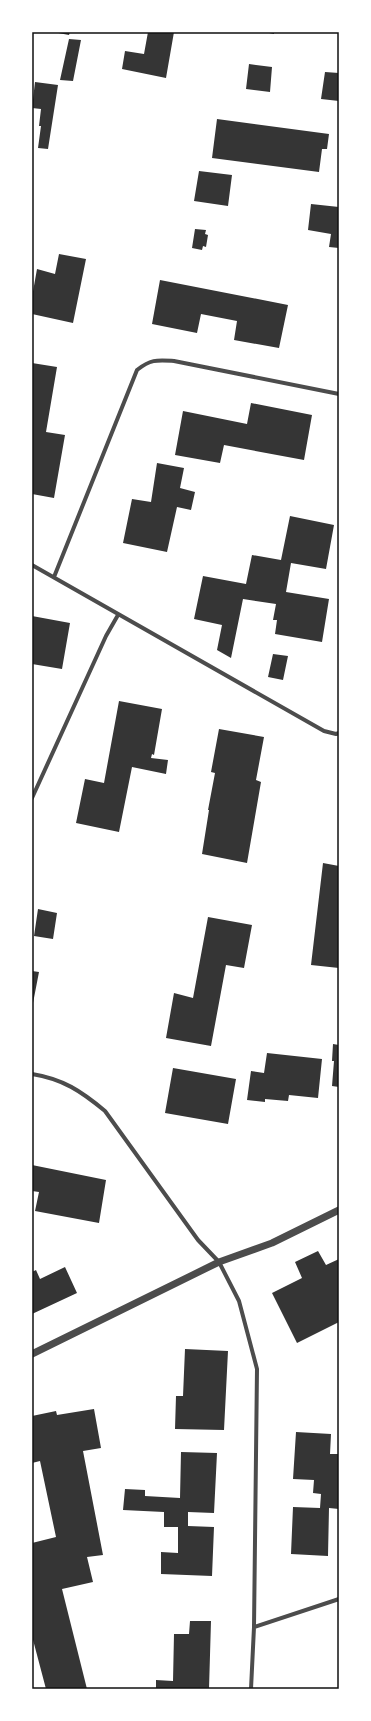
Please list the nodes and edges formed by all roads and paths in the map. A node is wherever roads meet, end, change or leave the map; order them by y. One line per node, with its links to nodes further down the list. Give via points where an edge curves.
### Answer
1 (339, 394): 3 (street, via 174,361 147,362 137,370)
2 (32, 565): 3 (street)
3 (54, 577): 4 (street)
4 (118, 615): 5 (street, via 324,731); 6 (street)
5 (339, 733)
6 (32, 798)
7 (32, 1074): 9 (street, via 66,1084 86,1094 105,1111 198,1240)
8 (339, 1210): 9 (street, via 272,1243)
9 (219, 1262): 10 (street); 12 (street, via 239,1301 257,1369)
10 (32, 1354)
11 (339, 1599): 12 (street)
12 (254, 1627): 13 (street)
13 (251, 1689)

